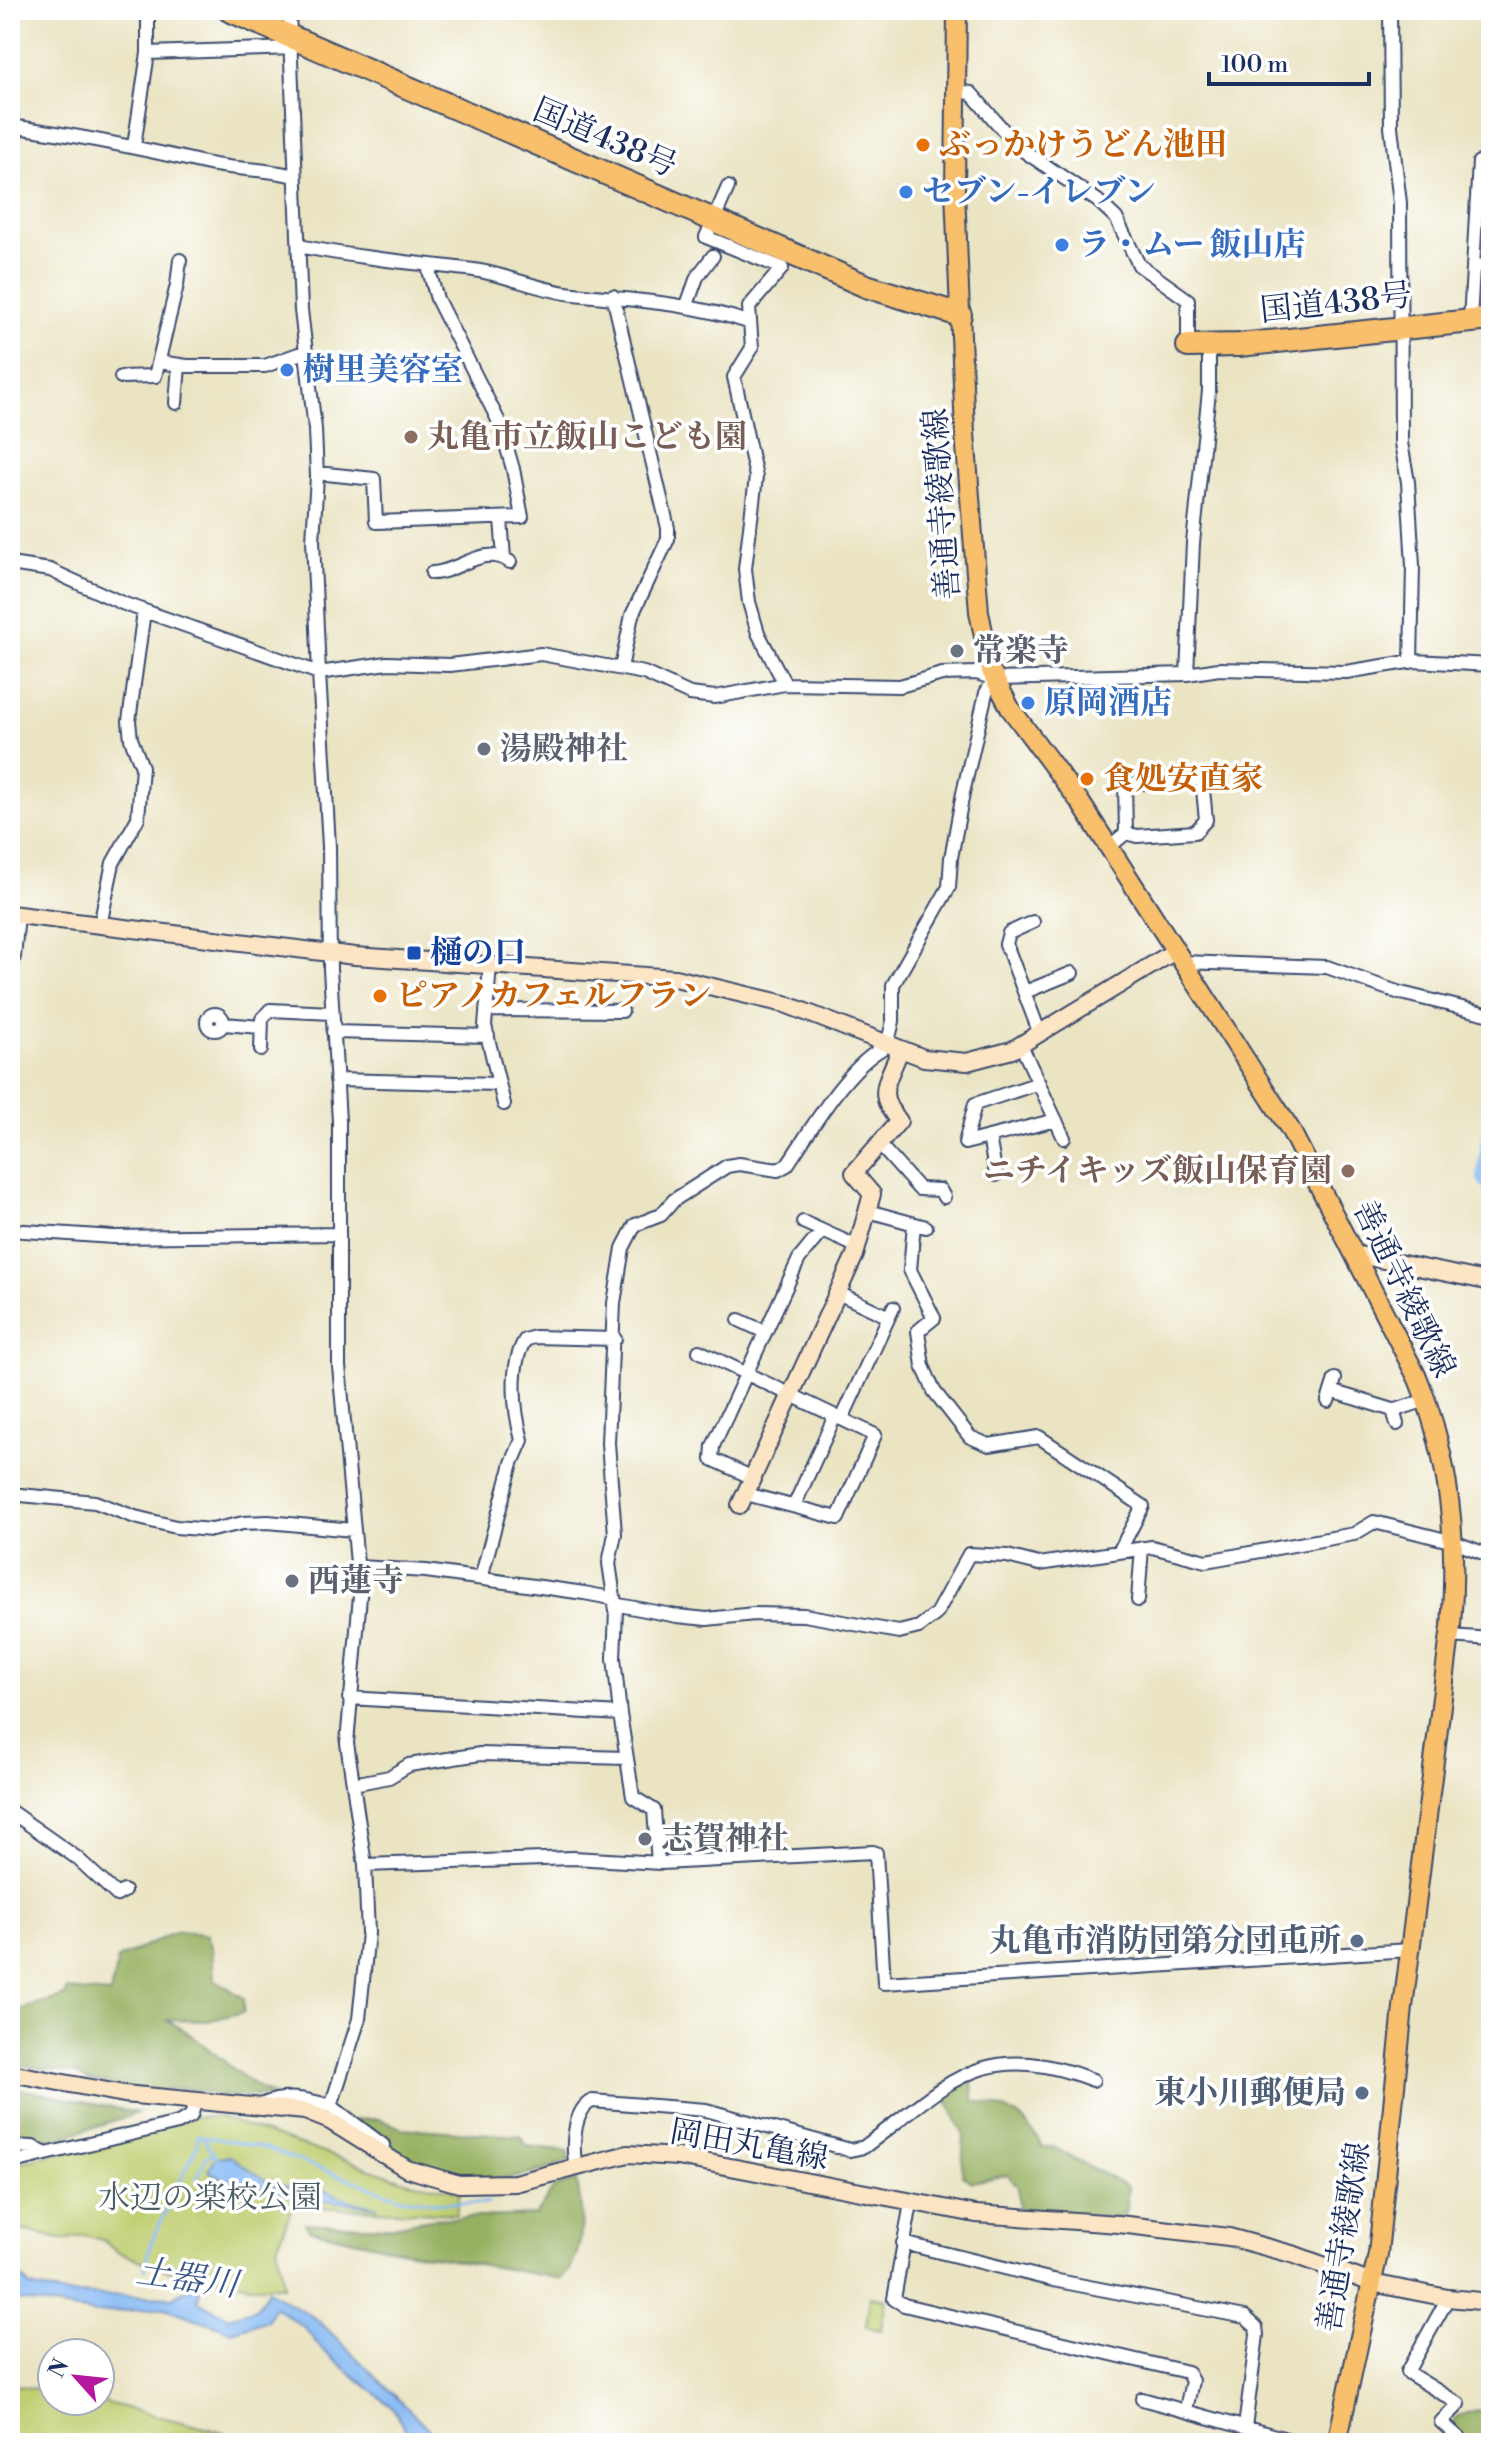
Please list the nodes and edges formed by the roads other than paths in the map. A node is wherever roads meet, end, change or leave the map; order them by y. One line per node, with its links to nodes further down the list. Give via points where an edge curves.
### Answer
1 (148, 10): 7 (street)
2 (229, 10): 6 (highway, 国道438号)
3 (261, 10): 6 (highway, 国道438号)
4 (957, 10): 8 (main road, 善通寺綾歌線)
5 (1390, 10): 28 (street)
6 (291, 30): 7 (street); 12 (street); 14 (highway, 国道438号)
7 (148, 53): 10 (street)
8 (956, 91): 25 (main road, 善通寺綾歌線); 29 (street, via 971,93 1018,147 1116,218 1139,265 1188,300)
9 (10, 126): 10 (street)
10 (134, 146): 12 (street, via 206,164)
11 (1479, 162): 15 (street)
12 (295, 176): 17 (street)
13 (728, 187): 14 (street)
14 (716, 214): 25 (highway, 国道438号, via 866,286); 27 (street, via 706,237 782,268 749,307)
15 (1476, 214): 16 (street); 20 (street)
16 (1491, 215)
17 (299, 246): 22 (street); 30 (street)
18 (713, 256): 24 (street, via 697,277)
19 (180, 260): 31 (street)
20 (1473, 265): 21 (street); 26 (street)
21 (1491, 266)
22 (428, 267): 23 (street, via 476,270 571,294); 36 (street, via 437,299 500,424 522,517)
23 (613, 296): 24 (street); 42 (street, via 668,528 668,539 632,615)
24 (687, 305): 27 (street)
25 (959, 308): 45 (main road, 善通寺綾歌線, via 979,612)
26 (1480, 320): 28 (highway, 国道438号)
27 (748, 322): 46 (street, via 752,348 734,377 756,477 745,569 758,633)
28 (1403, 328): 29 (highway, 国道438号); 40 (street, via 1399,364 1413,566)
29 (1198, 346): 44 (street, via 1209,391 1193,543)
30 (304, 352): 32 (street, via 265,366); 35 (street)
31 (159, 362): 32 (street); 33 (street, via 155,376)
32 (179, 365): 34 (street)
33 (121, 377)
34 (176, 403)
35 (317, 473): 36 (street, via 374,479 376,522); 43 (street, via 313,540)
36 (501, 519): 38 (street, via 507,560 470,557 446,573)
37 (10, 564): 39 (street, via 50,570)
38 (432, 573)
39 (144, 611): 43 (street); 51 (street, via 129,721 142,767 138,818 113,863)
40 (1411, 662): 41 (street); 44 (street, via 1346,672 1219,669)
41 (1491, 665)
42 (621, 668): 43 (street, via 564,656 519,655); 46 (street, via 700,697 733,696)
43 (319, 673): 52 (street)
44 (1187, 674): 45 (street)
45 (994, 679): 46 (street, via 977,673 942,674 900,686); 48 (main road, 善通寺綾歌線); 68 (street, via 986,693 963,793 949,887 893,985)
46 (785, 684)
47 (1126, 833): 47 (street, via 1195,832 1206,820 1202,779 1125,784); 48 (street)
48 (1109, 847): 53 (main road, 善通寺綾歌線)
49 (14, 914): 51 (street); 54 (street)
50 (1033, 922): 57 (street, via 1009,933 1006,944)
51 (100, 925): 52 (street)
52 (329, 952): 55 (street); 60 (street)
53 (1179, 956): 61 (street, via 1327,967 1397,992); 65 (street); 86 (main road, 善通寺綾歌線, via 1290,1129)
54 (14, 957)
55 (490, 965): 58 (street); 68 (street, via 675,978 785,1004)
56 (1072, 973): 57 (street)
57 (1025, 992): 65 (street)
58 (486, 1010): 59 (street); 66 (street)
59 (622, 1011)
60 (332, 1013): 63 (street, via 270,1010); 64 (street)
61 (1491, 1015)
62 (224, 1024): 63 (street)
63 (261, 1027): 69 (street)
64 (333, 1032): 66 (street); 70 (street)
65 (1040, 1034): 67 (street)
66 (488, 1036): 72 (street)
67 (1021, 1045): 68 (street, via 967,1062 944,1062); 71 (street)
68 (893, 1048): 77 (street, via 883,1104 899,1121); 91 (street, via 876,1051 843,1087 787,1165 778,1170 727,1166 674,1200 661,1215 635,1225 619,1267)
69 (261, 1050)
70 (336, 1080): 72 (street); 84 (street)
71 (1039, 1083): 74 (street); 75 (street, via 975,1104 965,1143)
72 (499, 1084): 73 (street)
73 (504, 1104)
74 (1056, 1120): 75 (street); 76 (street)
75 (989, 1137): 78 (street)
76 (1064, 1138)
77 (879, 1144): 79 (street, via 919,1189 940,1190); 80 (street, via 854,1173 872,1194)
78 (996, 1175)
79 (944, 1197)
80 (868, 1211): 85 (street); 104 (street, via 920,1226 910,1270 934,1318 918,1331 925,1383 951,1424 989,1445 1039,1437 1089,1476 1146,1502)
81 (803, 1222): 83 (street)
82 (10, 1230): 84 (street, via 141,1237)
83 (822, 1231): 85 (street); 90 (street, via 799,1259)
84 (338, 1234): 101 (street, via 339,1366)
85 (858, 1247): 88 (street)
86 (1354, 1254): 87 (street); 96 (main road, 善通寺綾歌線)
87 (1491, 1282)
88 (838, 1293): 95 (street); 97 (street, via 891,1312)
89 (739, 1320): 90 (street)
90 (765, 1332): 93 (street)
91 (615, 1339): 107 (street, via 534,1337 518,1352 516,1420 522,1440); 108 (street, via 608,1443 615,1534 609,1563)
92 (699, 1351): 93 (street)
93 (746, 1374): 95 (street); 98 (street, via 712,1459)
94 (1331, 1390): 96 (street, via 1395,1418)
95 (791, 1396): 97 (street); 98 (street)
96 (1426, 1400): 102 (main road, 善通寺綾歌線, via 1444,1458)
97 (838, 1418): 100 (street); 100 (street, via 875,1435 838,1518)
98 (746, 1492): 100 (street)
99 (10, 1494): 101 (street, via 95,1502 176,1527 212,1530 268,1522)
100 (794, 1506)
101 (353, 1530): 106 (street)
102 (1454, 1542): 103 (street, via 1374,1522 1354,1534 1206,1561 1172,1550); 105 (street); 110 (main road, 善通寺綾歌線)
103 (1142, 1548): 104 (street); 109 (street)
104 (1120, 1550): 108 (street, via 1039,1564 969,1554 936,1614 919,1627 899,1632 804,1615 677,1616 619,1605)
105 (1491, 1556)
106 (359, 1567): 107 (street); 112 (street)
107 (481, 1578): 108 (street)
108 (611, 1598): 113 (street)
109 (1138, 1600)
110 (1450, 1636): 111 (street); 120 (main road, 善通寺綾歌線)
111 (1491, 1639)
112 (349, 1698): 113 (street); 115 (street, via 347,1743)
113 (620, 1714): 114 (street)
114 (627, 1758): 115 (street, via 480,1754 409,1765 389,1777); 117 (street, via 633,1797 654,1810 657,1819)
115 (353, 1784): 118 (street)
116 (10, 1811): 119 (street, via 77,1858 117,1895)
117 (658, 1863): 118 (street, via 573,1858); 120 (street, via 876,1853 884,1983)
118 (365, 1865): 125 (street, via 366,1971 359,2019)
119 (124, 1891)
120 (1410, 1950): 133 (main road, 善通寺綾歌線)
121 (10, 2073): 123 (street, 岡田丸亀線, via 124,2094)
122 (1093, 2080): 130 (street, via 1022,2062 962,2073 864,2147 850,2150 706,2110 592,2101 577,2125)
123 (196, 2100): 124 (street, 岡田丸亀線); 127 (street, via 191,2116 178,2123)
124 (261, 2105): 125 (street, via 279,2097); 128 (street, 岡田丸亀線, via 319,2116)
125 (331, 2106): 128 (street, via 383,2145)
126 (10, 2146): 127 (street, via 33,2147)
127 (46, 2154): 129 (street)
128 (381, 2156): 130 (street, 岡田丸亀線, via 427,2177 471,2185 515,2183)
129 (10, 2163)
130 (577, 2168): 131 (street, 岡田丸亀線, via 628,2154 678,2157)
131 (911, 2203): 132 (street); 133 (street, 岡田丸亀線, via 976,2214 1229,2237)
132 (903, 2243): 137 (street, via 893,2295 904,2305 1187,2372 1192,2381); 138 (street, via 1053,2280 1245,2317 1257,2335)
133 (1372, 2283): 134 (street, 岡田丸亀線); 140 (main road, 善通寺綾歌線)
134 (1448, 2298): 135 (street, 岡田丸亀線); 141 (street, via 1407,2372 1459,2404 1441,2422)
135 (1491, 2302)
136 (1142, 2399): 137 (street)
137 (1186, 2410): 138 (street)
138 (1245, 2427): 139 (street)
139 (1301, 2443)
140 (1337, 2443)
141 (1465, 2443)

